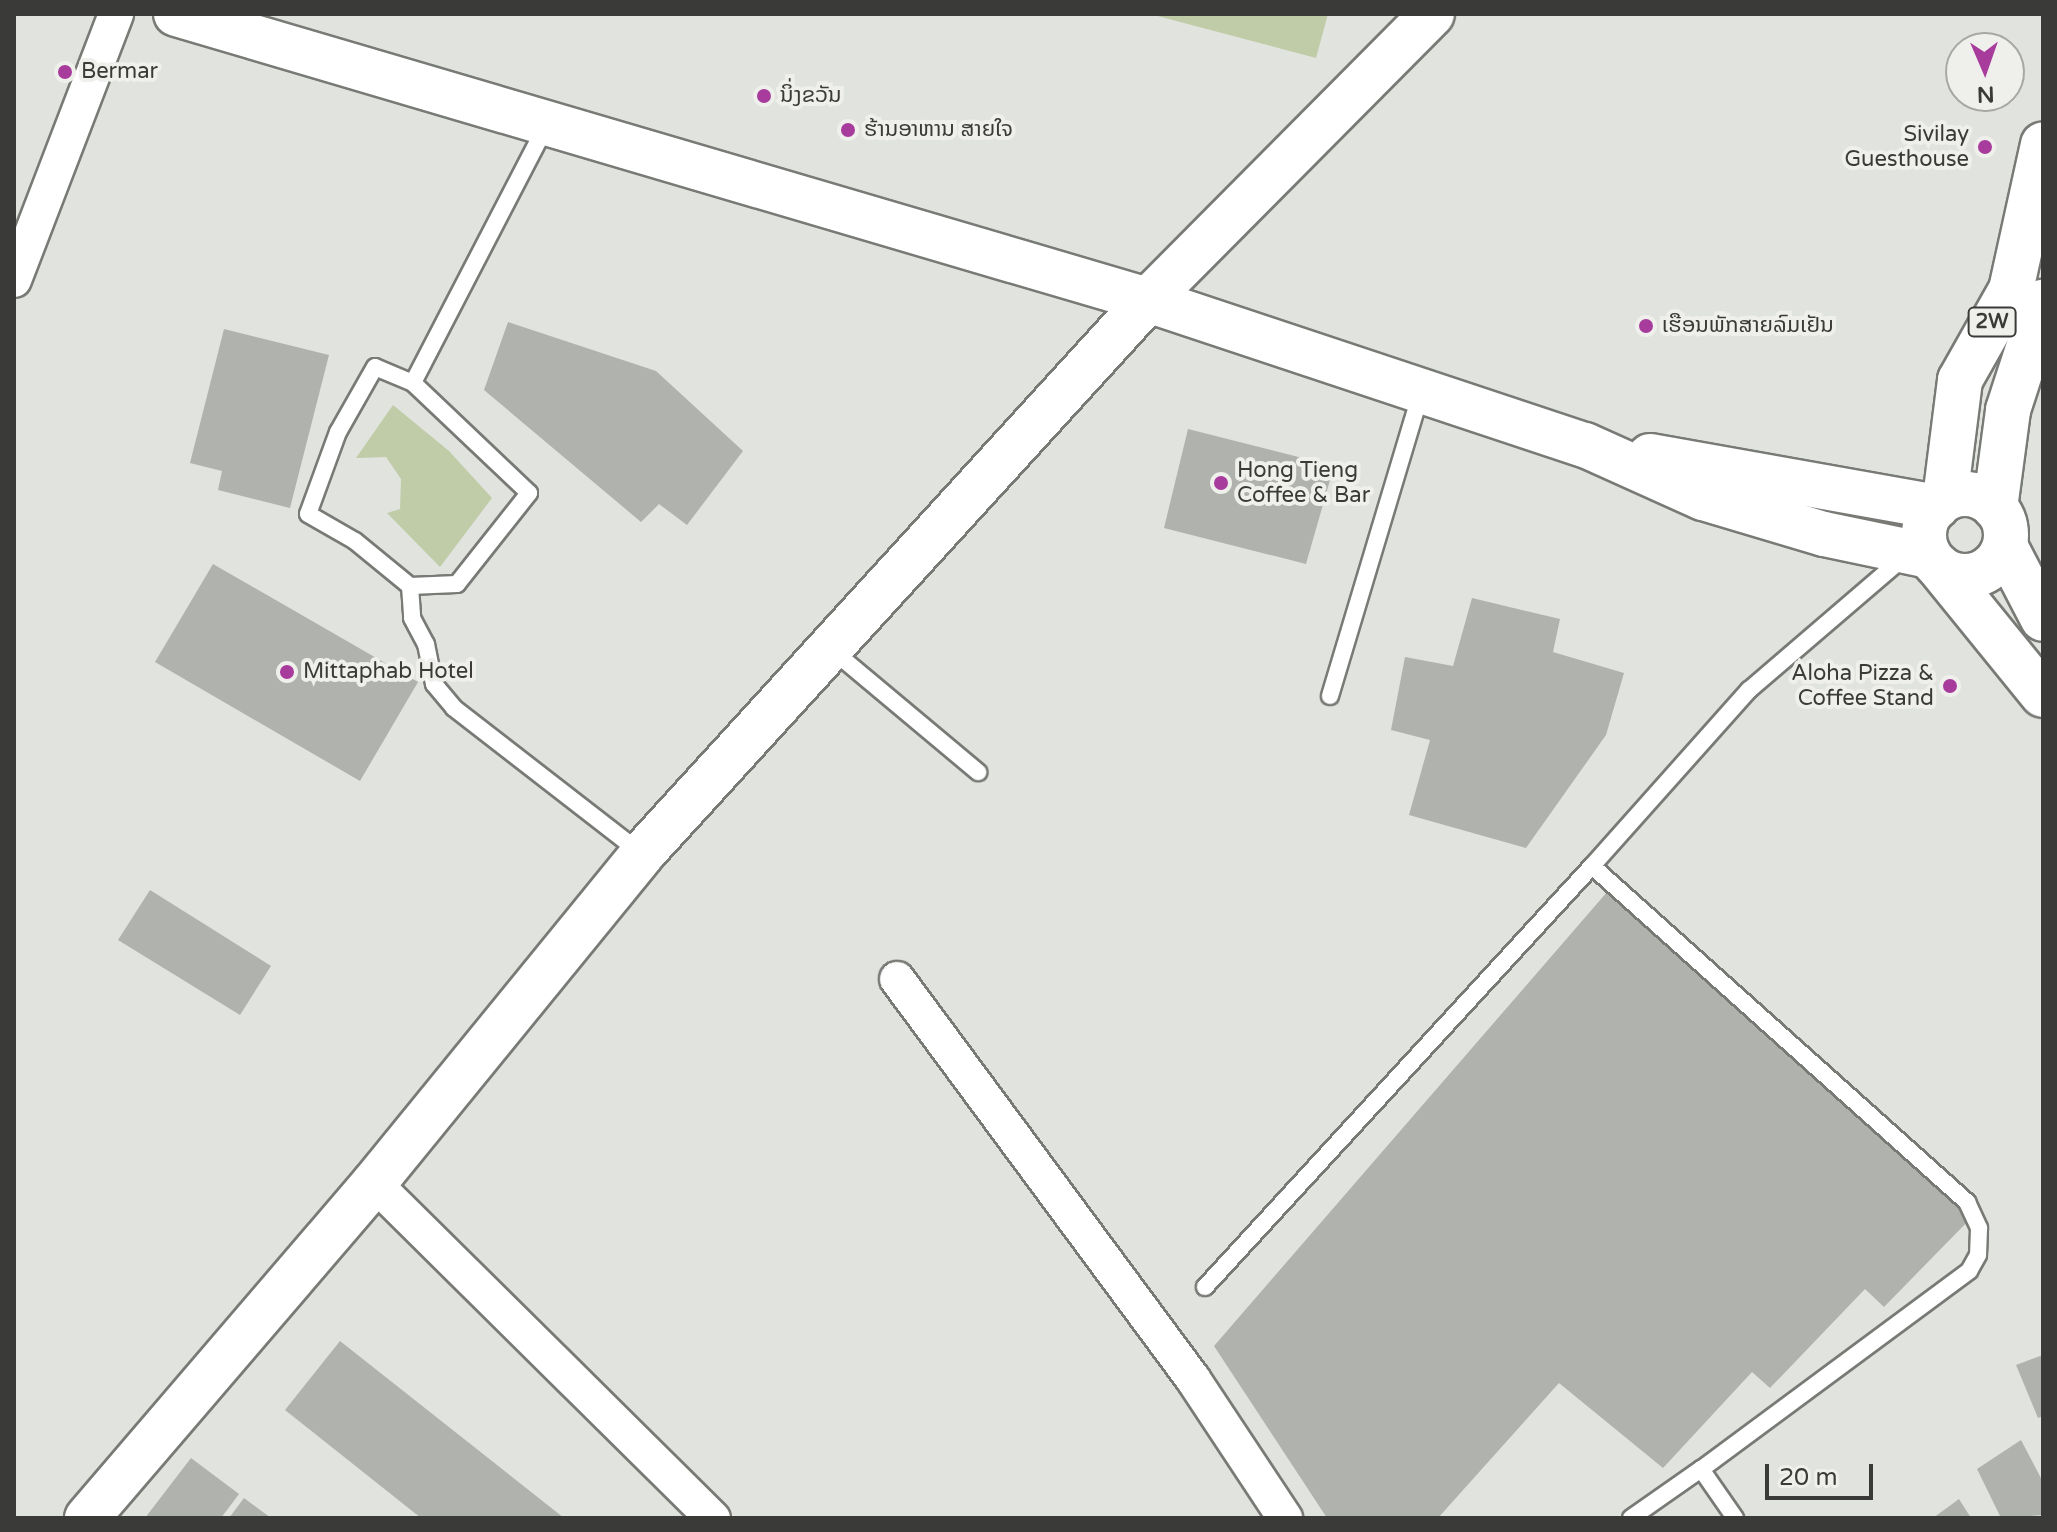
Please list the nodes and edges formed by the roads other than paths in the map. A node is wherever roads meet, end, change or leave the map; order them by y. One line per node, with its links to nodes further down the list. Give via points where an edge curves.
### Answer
1 (116, 14): 7 (street)
2 (176, 14): 4 (main road)
3 (1432, 14): 8 (main road)
4 (227, 22): 5 (main road)
5 (547, 124): 8 (main road); 10 (lane)
6 (2043, 144): 13 (main road, 2W, via 2011,290 1960,380)
7 (14, 280)
8 (1148, 300): 11 (main road); 18 (main road)
9 (2043, 302): 14 (main road, 2W, via 2008,410)
10 (413, 383): 16 (lane, via 529,493 457,584); 16 (lane, via 375,367 338,432 308,514 355,541)
11 (1422, 391): 12 (main road); 20 (lane)
12 (1585, 445): 13 (main road); 15 (main road, via 1703,498)
13 (1940, 503): 14 (main road, via 1971,494); 15 (main road, 2W, via 1924,531)
14 (2000, 527): 15 (main road, via 1998,559 1975,575 1962,576); 17 (main road)
15 (1925, 559): 19 (main road); 23 (lane, via 1749,690)
16 (410, 586): 22 (lane, via 412,618 444,697)
17 (2043, 619)
18 (830, 648): 21 (lane); 22 (main road)
19 (2043, 695)
20 (1330, 696)
21 (978, 772)
22 (642, 854): 25 (main road)
23 (1592, 866): 26 (lane); 27 (lane, via 1967,1202 1979,1228 1978,1255 1969,1271)
24 (897, 979): 30 (street, via 1193,1379)
25 (374, 1183): 28 (main road); 29 (street)
26 (1205, 1287)
27 (1701, 1469): 31 (lane); 32 (lane)
28 (87, 1518)
29 (713, 1518)
30 (1285, 1518)
31 (1631, 1518)
32 (1735, 1518)

